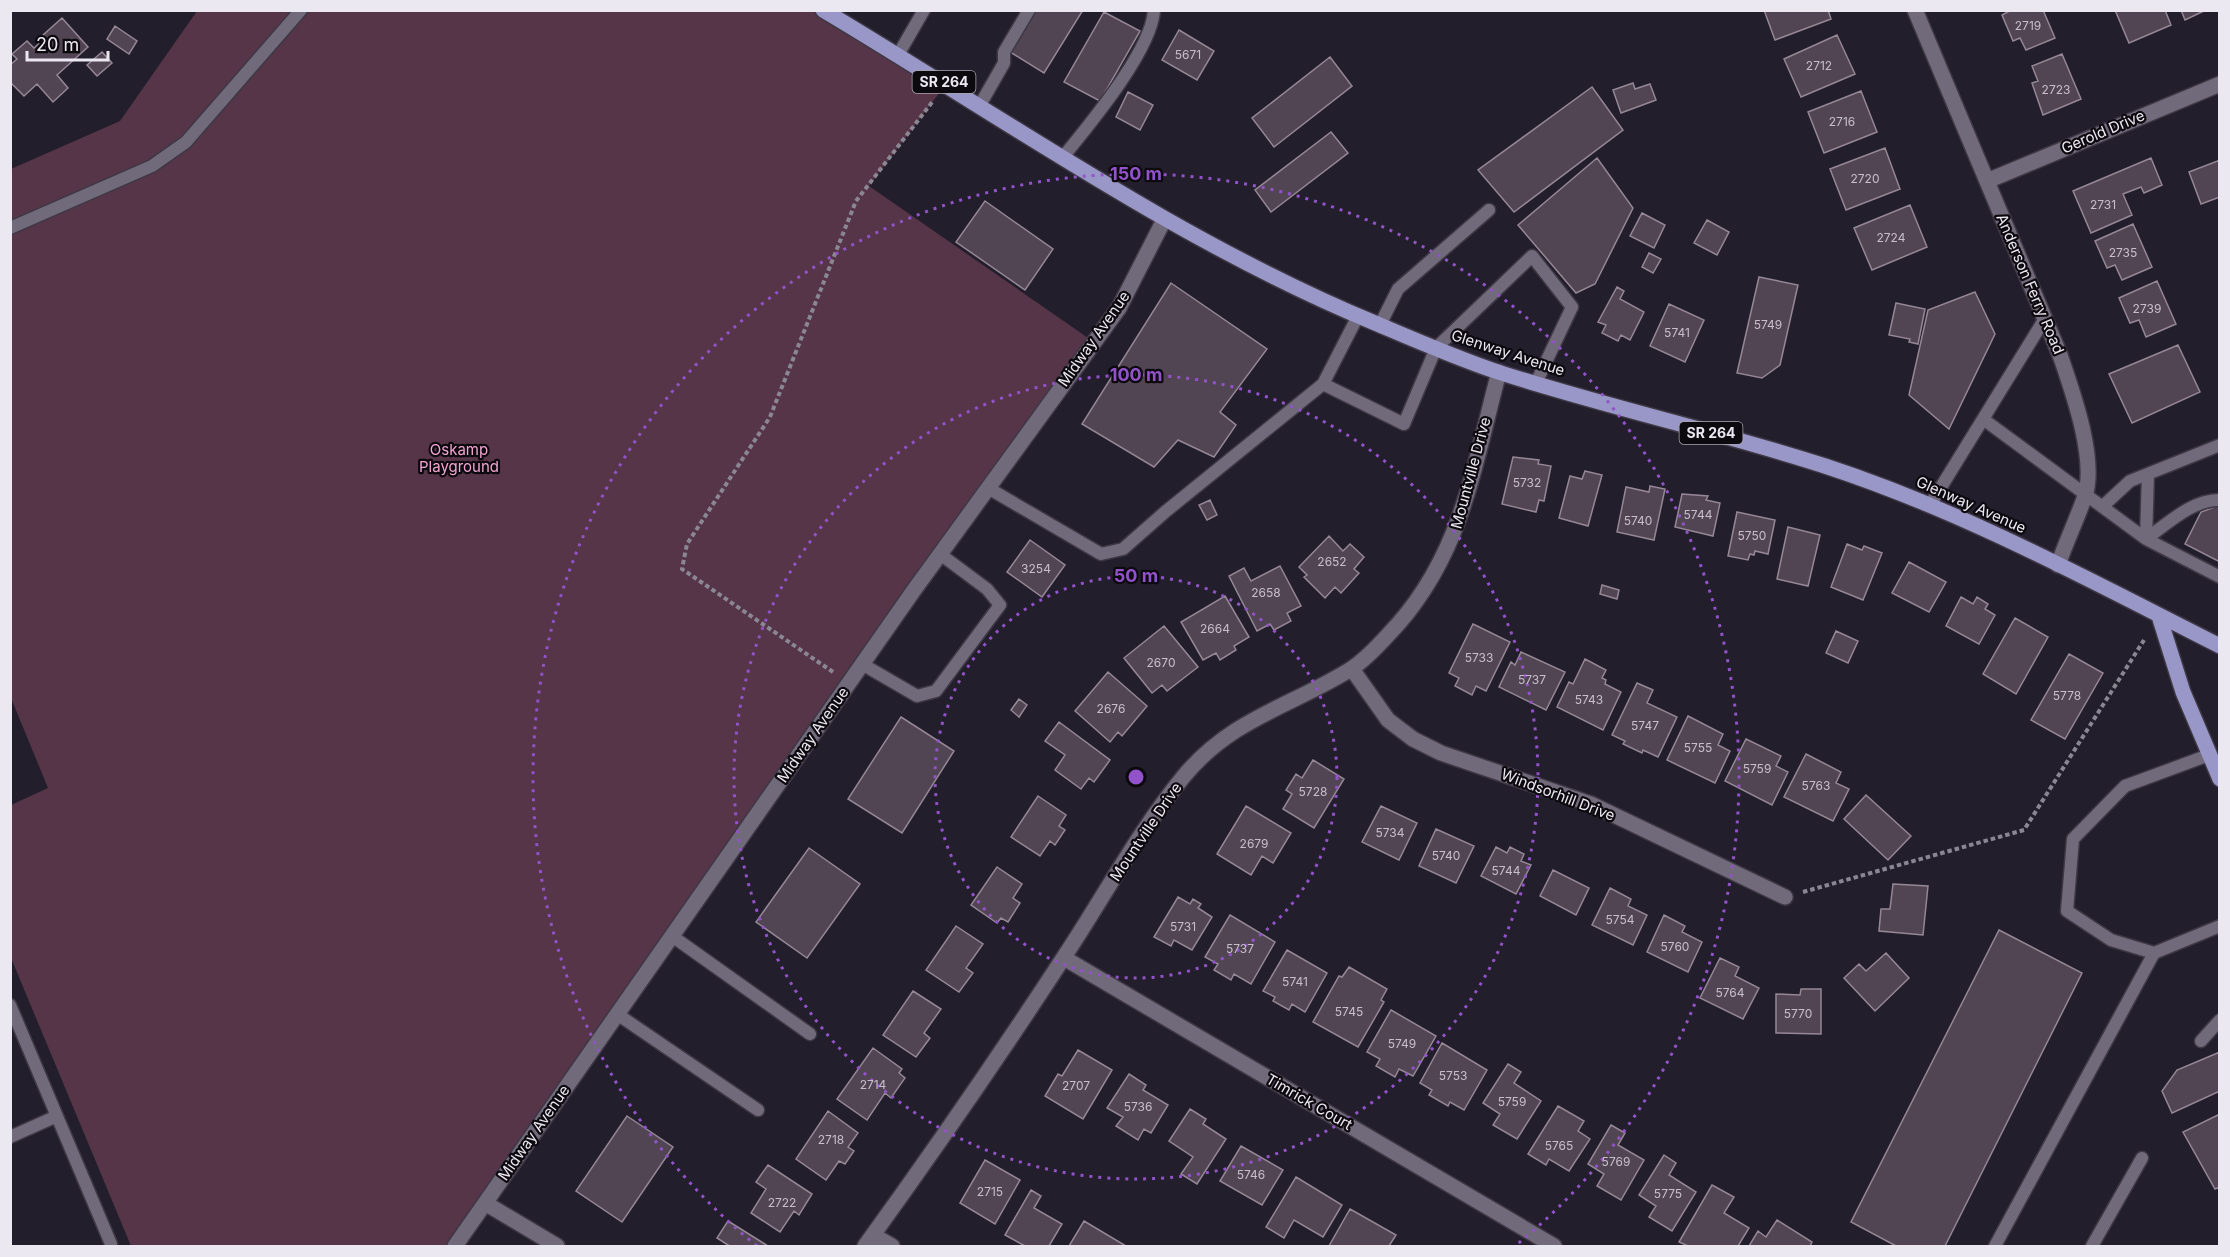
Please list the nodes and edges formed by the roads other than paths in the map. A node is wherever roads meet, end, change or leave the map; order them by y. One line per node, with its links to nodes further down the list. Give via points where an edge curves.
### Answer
1 (301, 10): 14 (lane, via 186,142 152,166)
2 (823, 10): 7 (main road, Glenway Avenue / SR 264)
3 (924, 10): 7 (lane)
4 (1029, 10): 9 (lane)
5 (1154, 10): 10 (lane, via 1153,23 1129,68)
6 (1915, 10): 11 (street, Anderson Ferry Road)
7 (898, 55): 9 (main road, Glenway Avenue / SR 264)
8 (2220, 84): 11 (street, Gerold Drive)
9 (980, 105): 10 (main road, Glenway Avenue / SR 264)
10 (1063, 157): 13 (main road, Glenway Avenue / SR 264)
11 (1987, 181): 16 (street, Anderson Ferry Road)
12 (1489, 210): 17 (lane, via 1398,289)
13 (1164, 220): 15 (main road, Glenway Avenue / SR 264); 25 (street, Midway Avenue, via 1119,308)
14 (10, 228)
15 (1358, 316): 17 (main road, Glenway Avenue / SR 264); 21 (lane)
16 (2044, 320): 22 (lane); 26 (street, Anderson Ferry Road, via 2077,404 2087,468)
17 (1380, 325): 18 (main road, Glenway Avenue / SR 264)
18 (1436, 348): 19 (main road, Glenway Avenue / SR 264); 20 (lane, via 1532,256 1572,307); 21 (lane, via 1404,424)
19 (1498, 372): 20 (main road, Glenway Avenue / SR 264); 37 (street, Mountville Drive, via 1458,526 1436,573 1407,615)
20 (1536, 383): 28 (main road, Glenway Avenue / SR 264, via 1824,466)
21 (1323, 384): 25 (lane, via 1123,549 1101,554)
22 (1983, 419): 26 (lane); 28 (lane)
23 (2220, 445): 24 (lane)
24 (2148, 474): 29 (lane, via 2130,481); 30 (lane)
25 (988, 488): 31 (street, Midway Avenue)
26 (2085, 494): 29 (lane); 32 (street, Anderson Ferry Road)
27 (2220, 500): 30 (lane, via 2210,500 2181,514)
28 (1930, 505): 32 (main road, Glenway Avenue / SR 264)
29 (2103, 506): 30 (lane)
30 (2146, 539): 33 (lane)
31 (940, 554): 36 (street, Midway Avenue); 36 (lane, via 987,589 1000,605 936,691 917,696)
32 (2058, 565): 34 (main road, Glenway Avenue / SR 264)
33 (2220, 577)
34 (2159, 616): 35 (main road, Glenway Avenue / SR 264); 38 (main road, via 2183,692)
35 (2220, 646)
36 (862, 664): 42 (street, Midway Avenue)
37 (1352, 669): 40 (street, Windsorhill Drive, via 1388,720 1413,739 1441,753 1591,804); 44 (street, Mountville Drive, via 1257,716 1221,741 1187,773 1160,806)
38 (2210, 755): 39 (main road); 43 (lane, via 2125,786 2073,839 2067,911 2111,940)
39 (2220, 779)
40 (1785, 897)
41 (2220, 926): 43 (lane)
42 (672, 936): 46 (street, Midway Avenue); 48 (lane)
43 (2154, 953): 61 (lane)
44 (1064, 958): 55 (street, Mountville Drive); 60 (street, Timrick Court)
45 (10, 1005): 51 (lane)
46 (617, 1014): 50 (lane); 54 (street, Midway Avenue)
47 (2220, 1020): 49 (lane)
48 (810, 1034)
49 (2201, 1041)
50 (758, 1110)
51 (57, 1116): 52 (lane); 56 (lane)
52 (10, 1137)
53 (2142, 1158): 62 (lane)
54 (485, 1203): 57 (street, Midway Avenue); 58 (street)
55 (869, 1241): 59 (street)
56 (111, 1244)
57 (454, 1246)
58 (554, 1246)
59 (892, 1246)
60 (1554, 1246)
61 (1995, 1246)
62 (2092, 1246)

